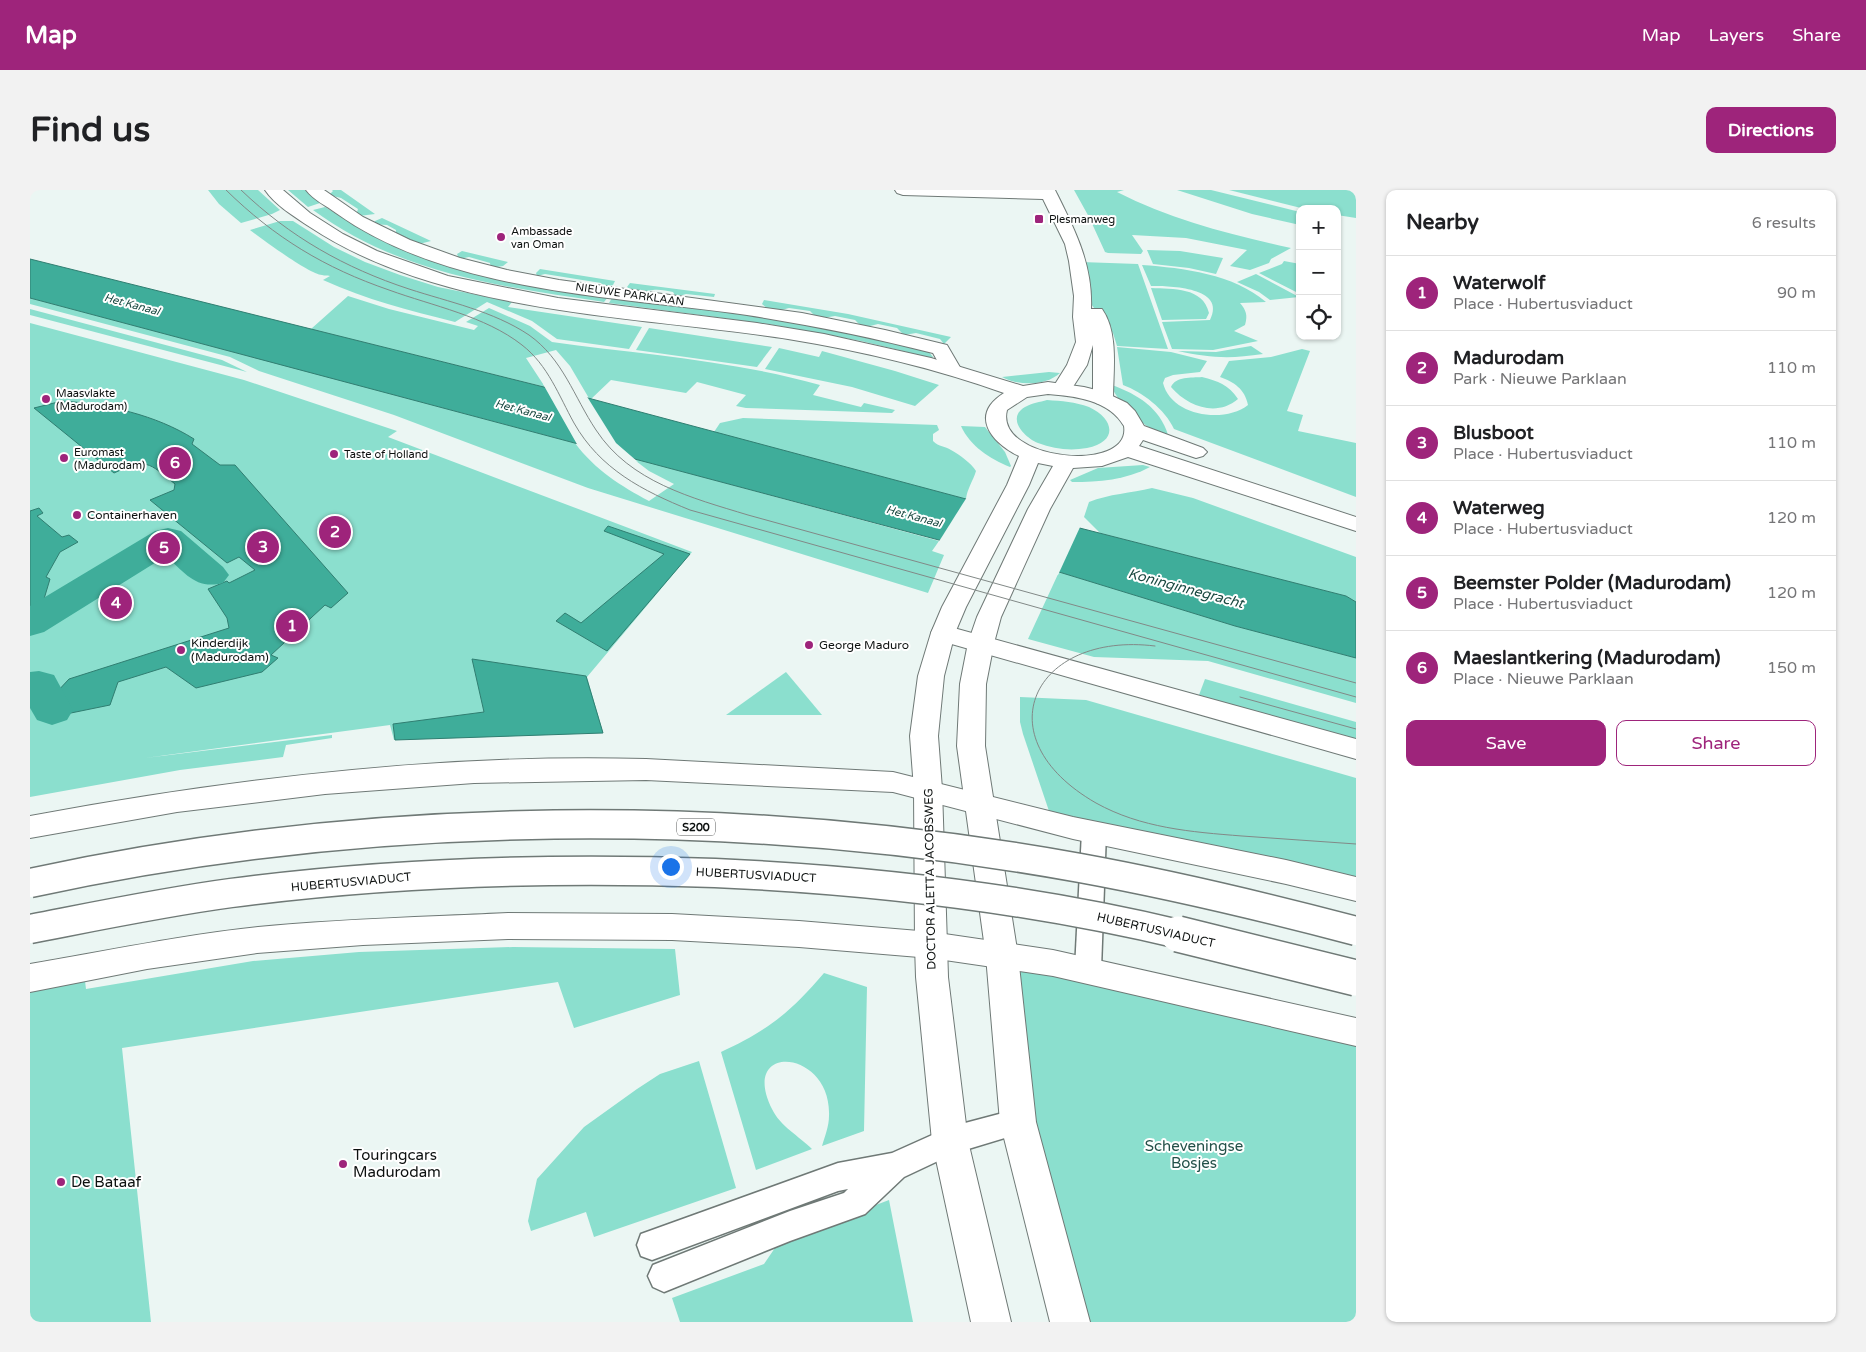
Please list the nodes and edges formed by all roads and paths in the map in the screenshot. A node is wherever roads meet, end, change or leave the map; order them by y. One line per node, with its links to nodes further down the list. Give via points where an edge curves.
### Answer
1 (273, 190): 6 (main road, NIEUWE PARKLAAN, via 298,212 345,242 425,276 494,293)
2 (314, 190): 7 (main road, NIEUWE PARKLAAN, via 377,233 461,264 530,280 799,318 904,339 940,348)
3 (903, 190): 4 (main road)
4 (1048, 192): 5 (main road, via 1073,244)
5 (1083, 296): 8 (main road, via 1085,342); 10 (main road, via 1099,317 1103,344)
6 (760, 330): 7 (main road, NIEUWE PARKLAAN, via 886,352); 11 (main road, NIEUWE PARKLAAN, via 884,361)
7 (951, 369): 9 (main road, NIEUWE PARKLAAN)
8 (1062, 389): 9 (main road); 10 (main road)
9 (1021, 392): 11 (main road)
10 (1102, 399): 12 (main road, via 1121,410 1132,423)
11 (1000, 404): 13 (main road, via 994,418 996,426 1008,441)
12 (1130, 440): 14 (main road, via 1106,458); 15 (main road); 16 (main road, via 1182,466)
13 (1031, 454): 14 (main road); 17 (main road, DOCTOR ALETTA JACOBSWEG)
14 (1066, 462): 18 (main road, via 1039,509 989,617)
15 (1356, 507)
16 (1356, 524)
17 (943, 633): 18 (main road); 20 (main road, DOCTOR ALETTA JACOBSWEG, via 931,676 924,736)
18 (981, 643): 19 (main road); 21 (main road, via 973,684 971,746)
19 (1356, 749)
20 (928, 789): 21 (main road); 22 (main road, via 893,782 626,769 502,770 281,787); 28 (main road, DOCTOR ALETTA JACOBSWEG)
21 (981, 804): 23 (main road); 29 (main road)
22 (30, 827)
23 (1094, 832): 25 (main road); 30 (lane)
24 (30, 883): 27 (main road, S200, bridge, via 116,865 376,832 520,824 674,826 800,832 1044,861 1155,881)
25 (1356, 889)
26 (30, 929): 32 (main road, HUBERTUSVIADUCT, bridge, via 255,890 362,880 509,870 666,871 883,884 1041,905 1153,928)
27 (1356, 931)
28 (931, 944): 29 (main road); 31 (main road, via 672,927 508,926 257,940); 35 (main road, DOCTOR ALETTA JACOBSWEG)
29 (1002, 956): 30 (main road); 34 (main road)
30 (1088, 969): 33 (main road)
31 (30, 978)
32 (1356, 978)
33 (1356, 1032)
34 (1018, 1122): 35 (lane); 40 (main road)
35 (950, 1141): 36 (lane); 39 (main road, DOCTOR ALETTA JACOBSWEG)
36 (894, 1167): 37 (lane, via 838,1177); 38 (lane, via 854,1204)
37 (652, 1245)
38 (664, 1276)
39 (991, 1322)
40 (1070, 1322)

